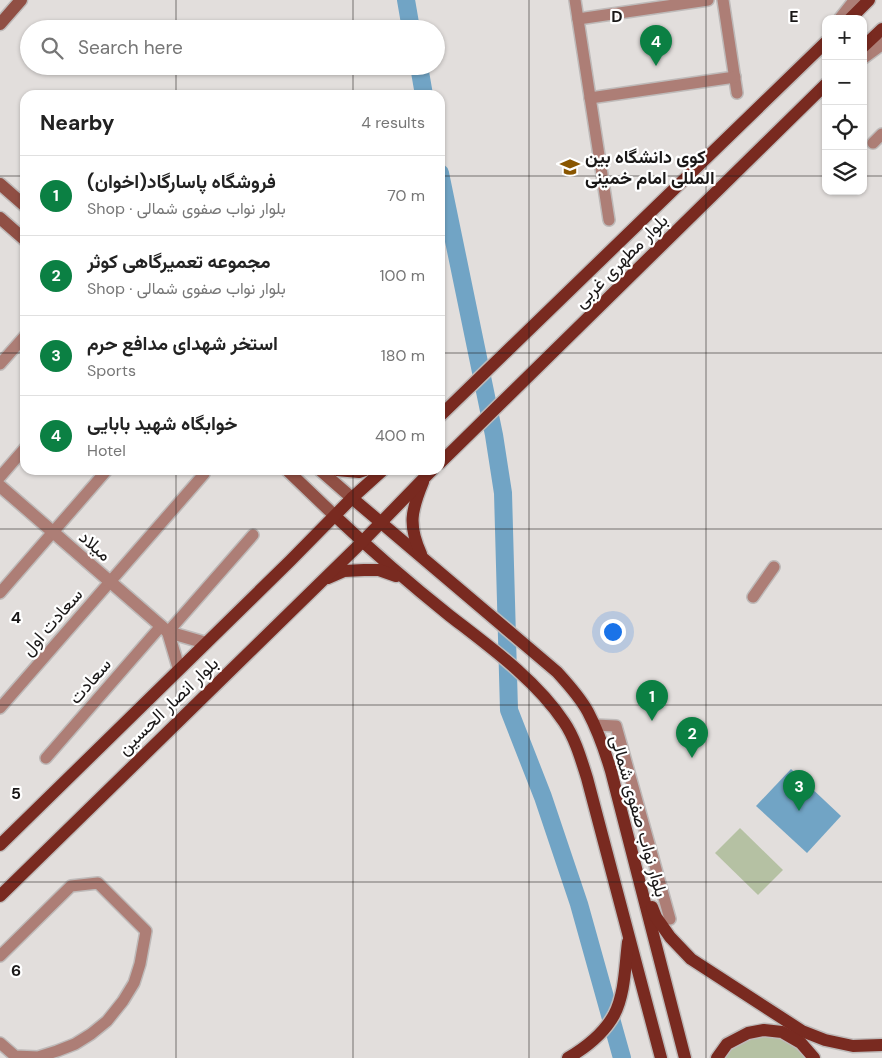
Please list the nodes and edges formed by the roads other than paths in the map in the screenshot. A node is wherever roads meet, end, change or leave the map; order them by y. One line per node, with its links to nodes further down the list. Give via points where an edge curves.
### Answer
1 (21, 0): 10 (main road)
2 (575, 0): 9 (street)
3 (708, 0): 9 (street)
4 (723, 0): 18 (street)
5 (855, 0): 7 (street)
6 (869, 0): 8 (main road)
7 (843, 15)
8 (854, 15)
9 (578, 19): 21 (street)
10 (0, 24)
11 (882, 29): 13 (main road)
12 (822, 40): 17 (street)
13 (867, 43)
14 (882, 44): 16 (street)
15 (822, 46): 17 (main road, بلوار مطهری غربی)
16 (867, 55)
17 (797, 70): 31 (main road, بلوار مطهری غربی)
18 (735, 77): 20 (street); 21 (street)
19 (822, 88): 33 (main road, بلوار مطهری غربی)
20 (737, 93)
21 (590, 98): 27 (street)
22 (882, 134): 23 (street)
23 (873, 143)
24 (0, 184): 25 (main road)
25 (20, 202)
26 (0, 218): 28 (main road)
27 (610, 220)
28 (20, 236)
29 (20, 342): 30 (street)
30 (0, 364)
31 (445, 411)
32 (20, 454): 41 (street)
33 (445, 457)
34 (103, 475): 46 (street)
35 (203, 475): 52 (street, سعادت اول)
36 (291, 475): 44 (main road)
37 (326, 475): 43 (main road)
38 (377, 475): 43 (main road)
39 (428, 475): 45 (main road)
40 (429, 475): 49 (main road, via 413,511 412,528)
41 (0, 477)
42 (0, 486): 46 (street, میلاد)
43 (352, 498): 44 (main road, بلوار انصار الحسین); 45 (main road, بلوار نواب صفوی شمالی)
44 (335, 516): 48 (main road); 57 (main road, بلوار انصار الحسین)
45 (381, 522): 48 (main road, بلوار انصار الحسین); 49 (main road, بلوار نواب صفوی شمالی)
46 (53, 532): 52 (street, میلاد); 54 (street)
47 (253, 534): 56 (street, سعادت)
48 (362, 542): 51 (main road); 53 (main road, بلوار انصار الحسین)
49 (423, 558): 60 (main road, بلوار نواب صفوی شمالی, via 557,672 573,689)
50 (774, 567): 55 (street)
51 (404, 579): 53 (main road, via 379,570 344,571); 66 (main road, via 538,690 566,724 587,778)
52 (110, 582): 56 (street, میلاد); 59 (street, سعادت اول)
53 (314, 588): 64 (main road, بلوار انصار الحسین)
54 (0, 593)
55 (753, 597)
56 (164, 629): 57 (street); 58 (street); 61 (street, سعادت)
57 (206, 643): 58 (main road, بلوار انصار الحسین)
58 (179, 669): 62 (main road, بلوار انصار الحسین)
59 (0, 708)
60 (595, 725): 63 (main road, بلوار نواب صفوی شمالی, via 612,771); 65 (street, via 616,726)
61 (46, 758)
62 (0, 845)
63 (640, 881): 69 (main road, via 656,918 691,959 802,1032 853,1046); 72 (main road, بلوار نواب صفوی شمالی)
64 (0, 896)
65 (670, 919)
66 (629, 935): 70 (main road, via 624,982 613,1016 597,1036); 71 (main road)
67 (0, 956): 68 (street, via 71,886 98,883 146,931 134,983 107,1021 91,1034 75,1044 38,1057 14,1056)
68 (0, 1043)
69 (882, 1045)
70 (573, 1055)
71 (661, 1058)
72 (685, 1058)
73 (717, 1058): 74 (main road, via 727,1044 748,1033 764,1030 782,1032 801,1044)
74 (814, 1058)

